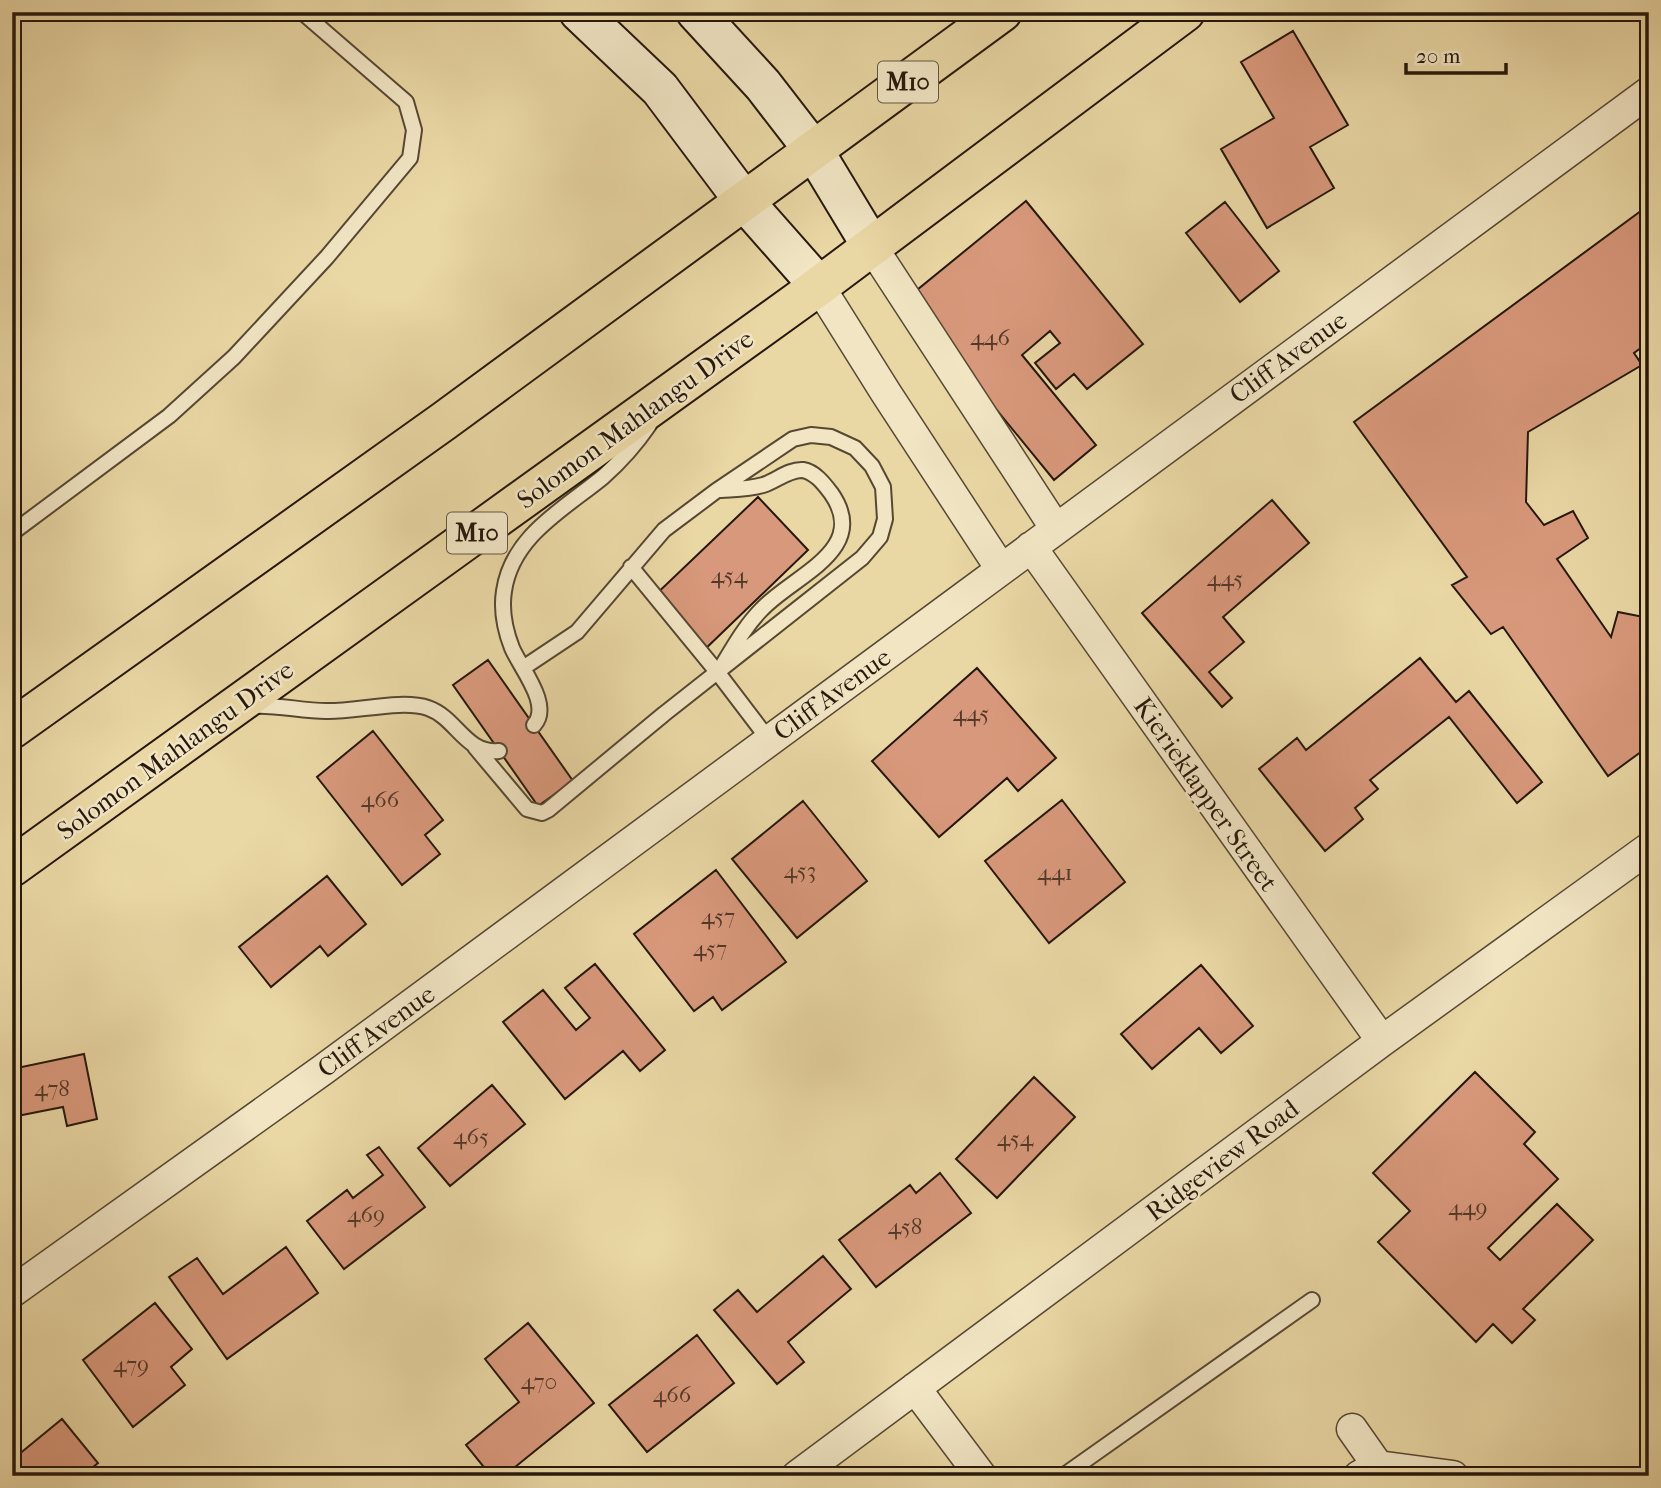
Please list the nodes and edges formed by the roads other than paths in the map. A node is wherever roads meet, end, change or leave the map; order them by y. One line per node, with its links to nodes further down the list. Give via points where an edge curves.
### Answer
1 (302, 12): 14 (lane, via 406,102 414,130 410,158 234,357 169,416)
2 (579, 12): 8 (main road, via 660,89)
3 (696, 12): 7 (main road, via 763,85)
4 (1002, 12): 7 (main road, M10)
5 (1185, 12): 9 (main road, Solomon Mahlangu Drive / M10)
6 (1649, 92): 13 (street, Cliff Avenue)
7 (814, 151): 8 (main road, M10); 9 (main road)
8 (744, 201): 10 (main road); 22 (main road, M10)
9 (872, 247): 10 (main road, Solomon Mahlangu Drive / M10); 13 (street)
10 (819, 286): 11 (main road, Solomon Mahlangu Drive / M10); 17 (street)
11 (669, 395): 18 (lane, via 621,459 540,526 515,558 504,591 504,622); 20 (main road, Solomon Mahlangu Drive / M10)
12 (716, 491): 16 (lane, via 664,530); 19 (lane, via 754,487 802,470 822,482 833,496 844,524 841,540 828,556 762,609); 19 (lane, via 793,439 811,435 831,437 855,448 872,466 886,501 880,537 862,558)
13 (1056, 529): 15 (street, Cliff Avenue)
14 (12, 533)
15 (1031, 547): 17 (street, Cliff Avenue); 28 (street, Kierieklapper Street)
16 (631, 567): 18 (lane, via 577,632); 19 (lane)
17 (1001, 569): 23 (street, Cliff Avenue)
18 (523, 668): 21 (lane, via 541,710)
19 (718, 673): 23 (lane); 24 (lane, via 542,813 527,809)
20 (234, 708): 24 (lane, via 275,705 329,712 417,706 439,713); 27 (main road, Solomon Mahlangu Drive / M10)
21 (534, 725)
22 (12, 730)
23 (769, 740): 29 (street, Cliff Avenue, via 324,1069)
24 (475, 747): 25 (lane)
25 (499, 751)
26 (1649, 848): 28 (street, Ridgeview Road)
27 (12, 867)
28 (1382, 1041): 31 (street, Ridgeview Road)
29 (12, 1292)
30 (1312, 1300): 36 (lane)
31 (915, 1388): 34 (street, Ridgeview Road); 35 (street)
32 (1352, 1429): 33 (street)
33 (1369, 1471): 37 (street)
34 (797, 1476)
35 (981, 1476)
36 (1063, 1476)
37 (1453, 1476)

